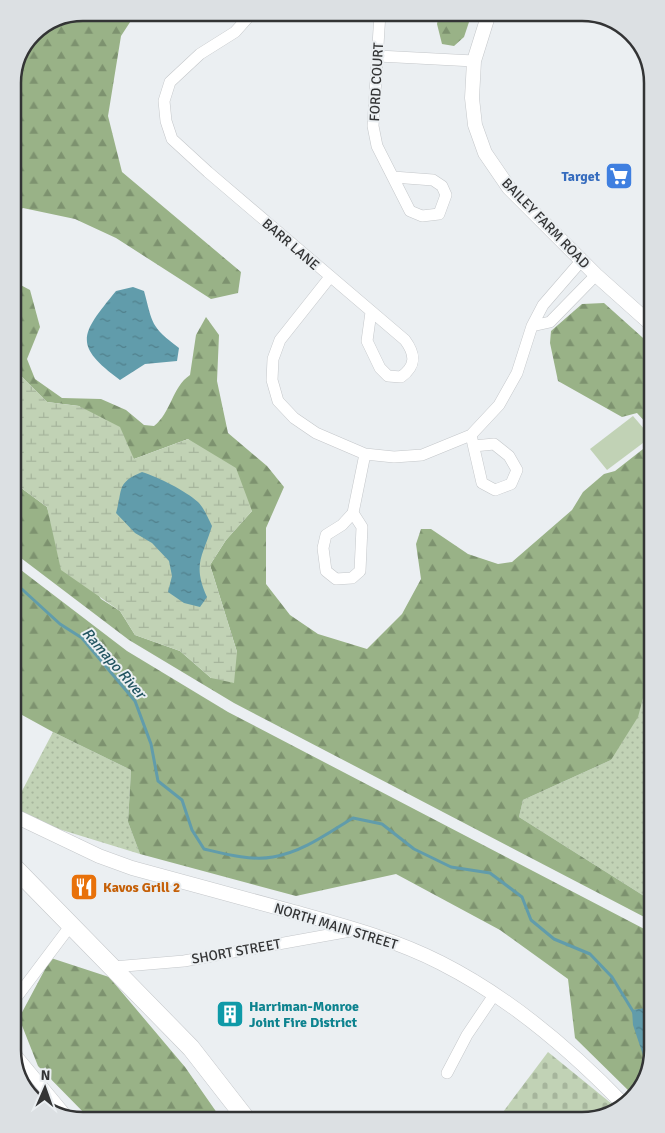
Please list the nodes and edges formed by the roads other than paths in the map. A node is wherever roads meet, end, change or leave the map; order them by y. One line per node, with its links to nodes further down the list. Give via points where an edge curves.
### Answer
1 (245, 21): 9 (street, BARR LANE, via 236,32 200,54 170,82 164,101 166,121 172,139)
2 (380, 21): 4 (street, FORD COURT)
3 (487, 21): 5 (street, BAILEY FARM ROAD)
4 (378, 56): 5 (street); 6 (street, FORD COURT, via 373,126 378,146)
5 (474, 61): 7 (street, BAILEY FARM ROAD, via 472,98 475,125 485,153 509,188)
6 (393, 177): 6 (street, FORD COURT, via 433,180 442,186 446,195 438,214 422,216 410,211)
7 (582, 260): 8 (street, BAILEY FARM ROAD); 12 (street, BARR LANE, via 543,305)
8 (596, 275): 11 (street, BAILEY FARM ROAD); 12 (street, via 550,322)
9 (330, 277): 10 (street); 13 (street, BARR LANE, via 280,340 273,359 272,380 278,401 294,418 316,433)
10 (371, 312): 10 (street, via 405,340 412,351 414,363 401,377 388,376 380,368 367,340)
11 (644, 318)
12 (532, 326): 13 (street, BARR LANE, via 517,373 472,440 422,455)
13 (365, 454): 14 (street)
14 (353, 513): 14 (street, via 326,535 323,548 326,571 336,579 352,578 360,571 362,527)
15 (21, 819): 18 (street, NORTH MAIN STREET, via 132,868)
16 (21, 875): 17 (main road)
17 (71, 925): 19 (main road); 20 (street)
18 (358, 930): 19 (street, SHORT STREET, via 184,960); 21 (street, NORTH MAIN STREET, via 441,962)
19 (113, 967): 26 (main road, via 191,1048)
20 (21, 990)
21 (494, 995): 23 (street); 24 (street, NORTH MAIN STREET, via 556,1040)
22 (22, 1062): 25 (street)
23 (447, 1073)
24 (619, 1099)
25 (59, 1106)
26 (241, 1112)

